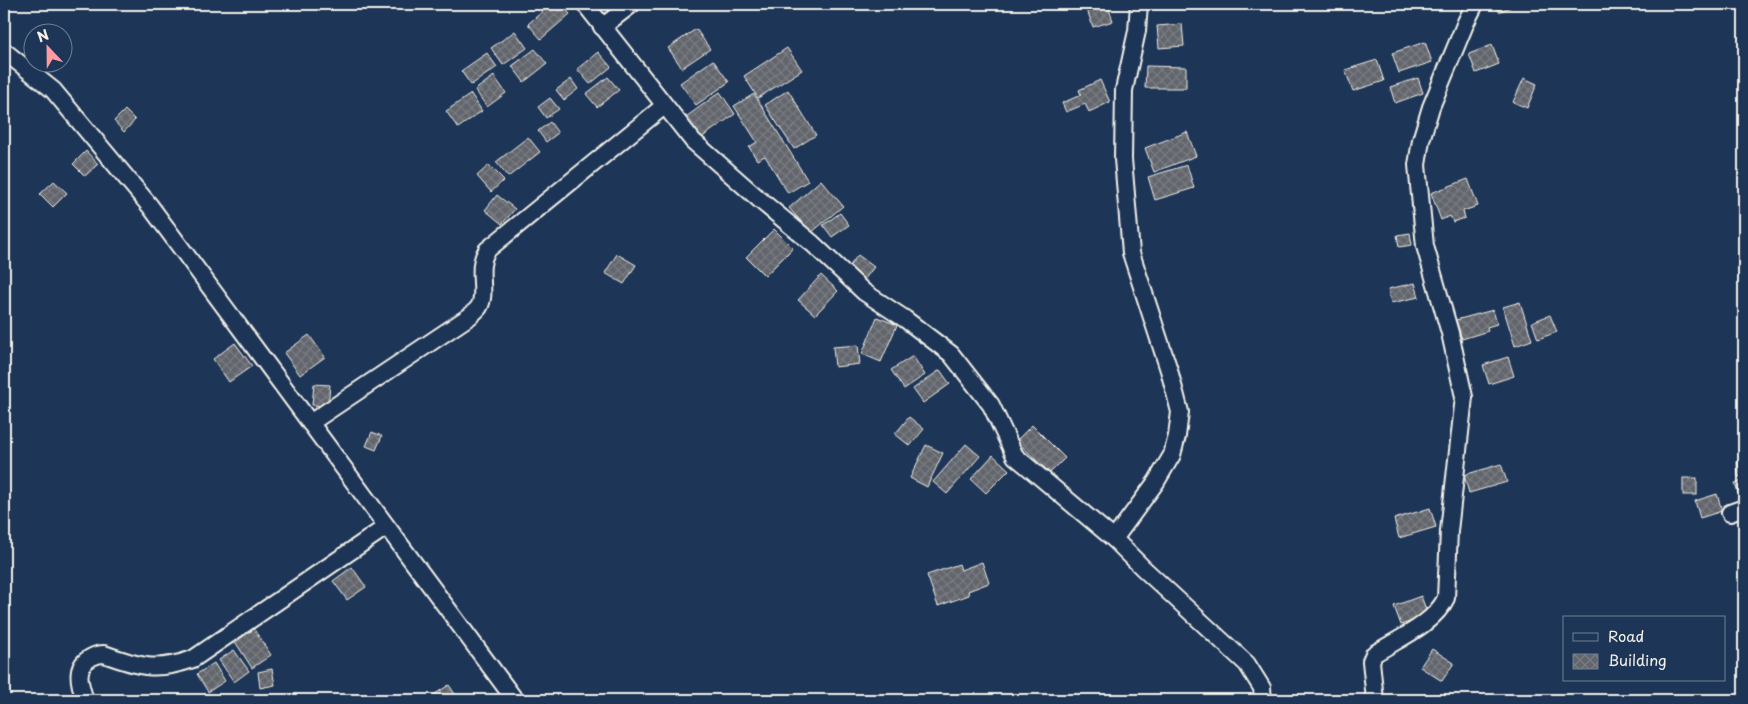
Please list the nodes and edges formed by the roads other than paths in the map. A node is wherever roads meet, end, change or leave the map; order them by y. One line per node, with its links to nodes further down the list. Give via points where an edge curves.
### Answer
1 (584, 4): 5 (street)
2 (632, 4): 5 (street)
3 (1139, 4): 10 (street, via 1137,31 1124,90 1123,159 1131,253 1180,412 1172,455)
4 (1475, 4): 14 (street, via 1431,107 1417,165 1425,246 1464,397 1449,531 1446,598 1432,618 1374,654 1371,660)
5 (602, 26): 7 (street)
6 (4, 50): 8 (street, via 53,90 150,206)
7 (664, 106): 8 (street, via 487,250 482,258 479,308); 10 (street, via 693,141 864,292 951,354 991,405 1015,456)
8 (310, 423): 9 (street)
9 (386, 527): 11 (street, via 193,659 172,666 146,668 104,654 85,660 79,681); 12 (street)
10 (1114, 538): 13 (street, via 1247,664 1262,688)
11 (85, 700)
12 (515, 700)
13 (1263, 700)
14 (1375, 700)

